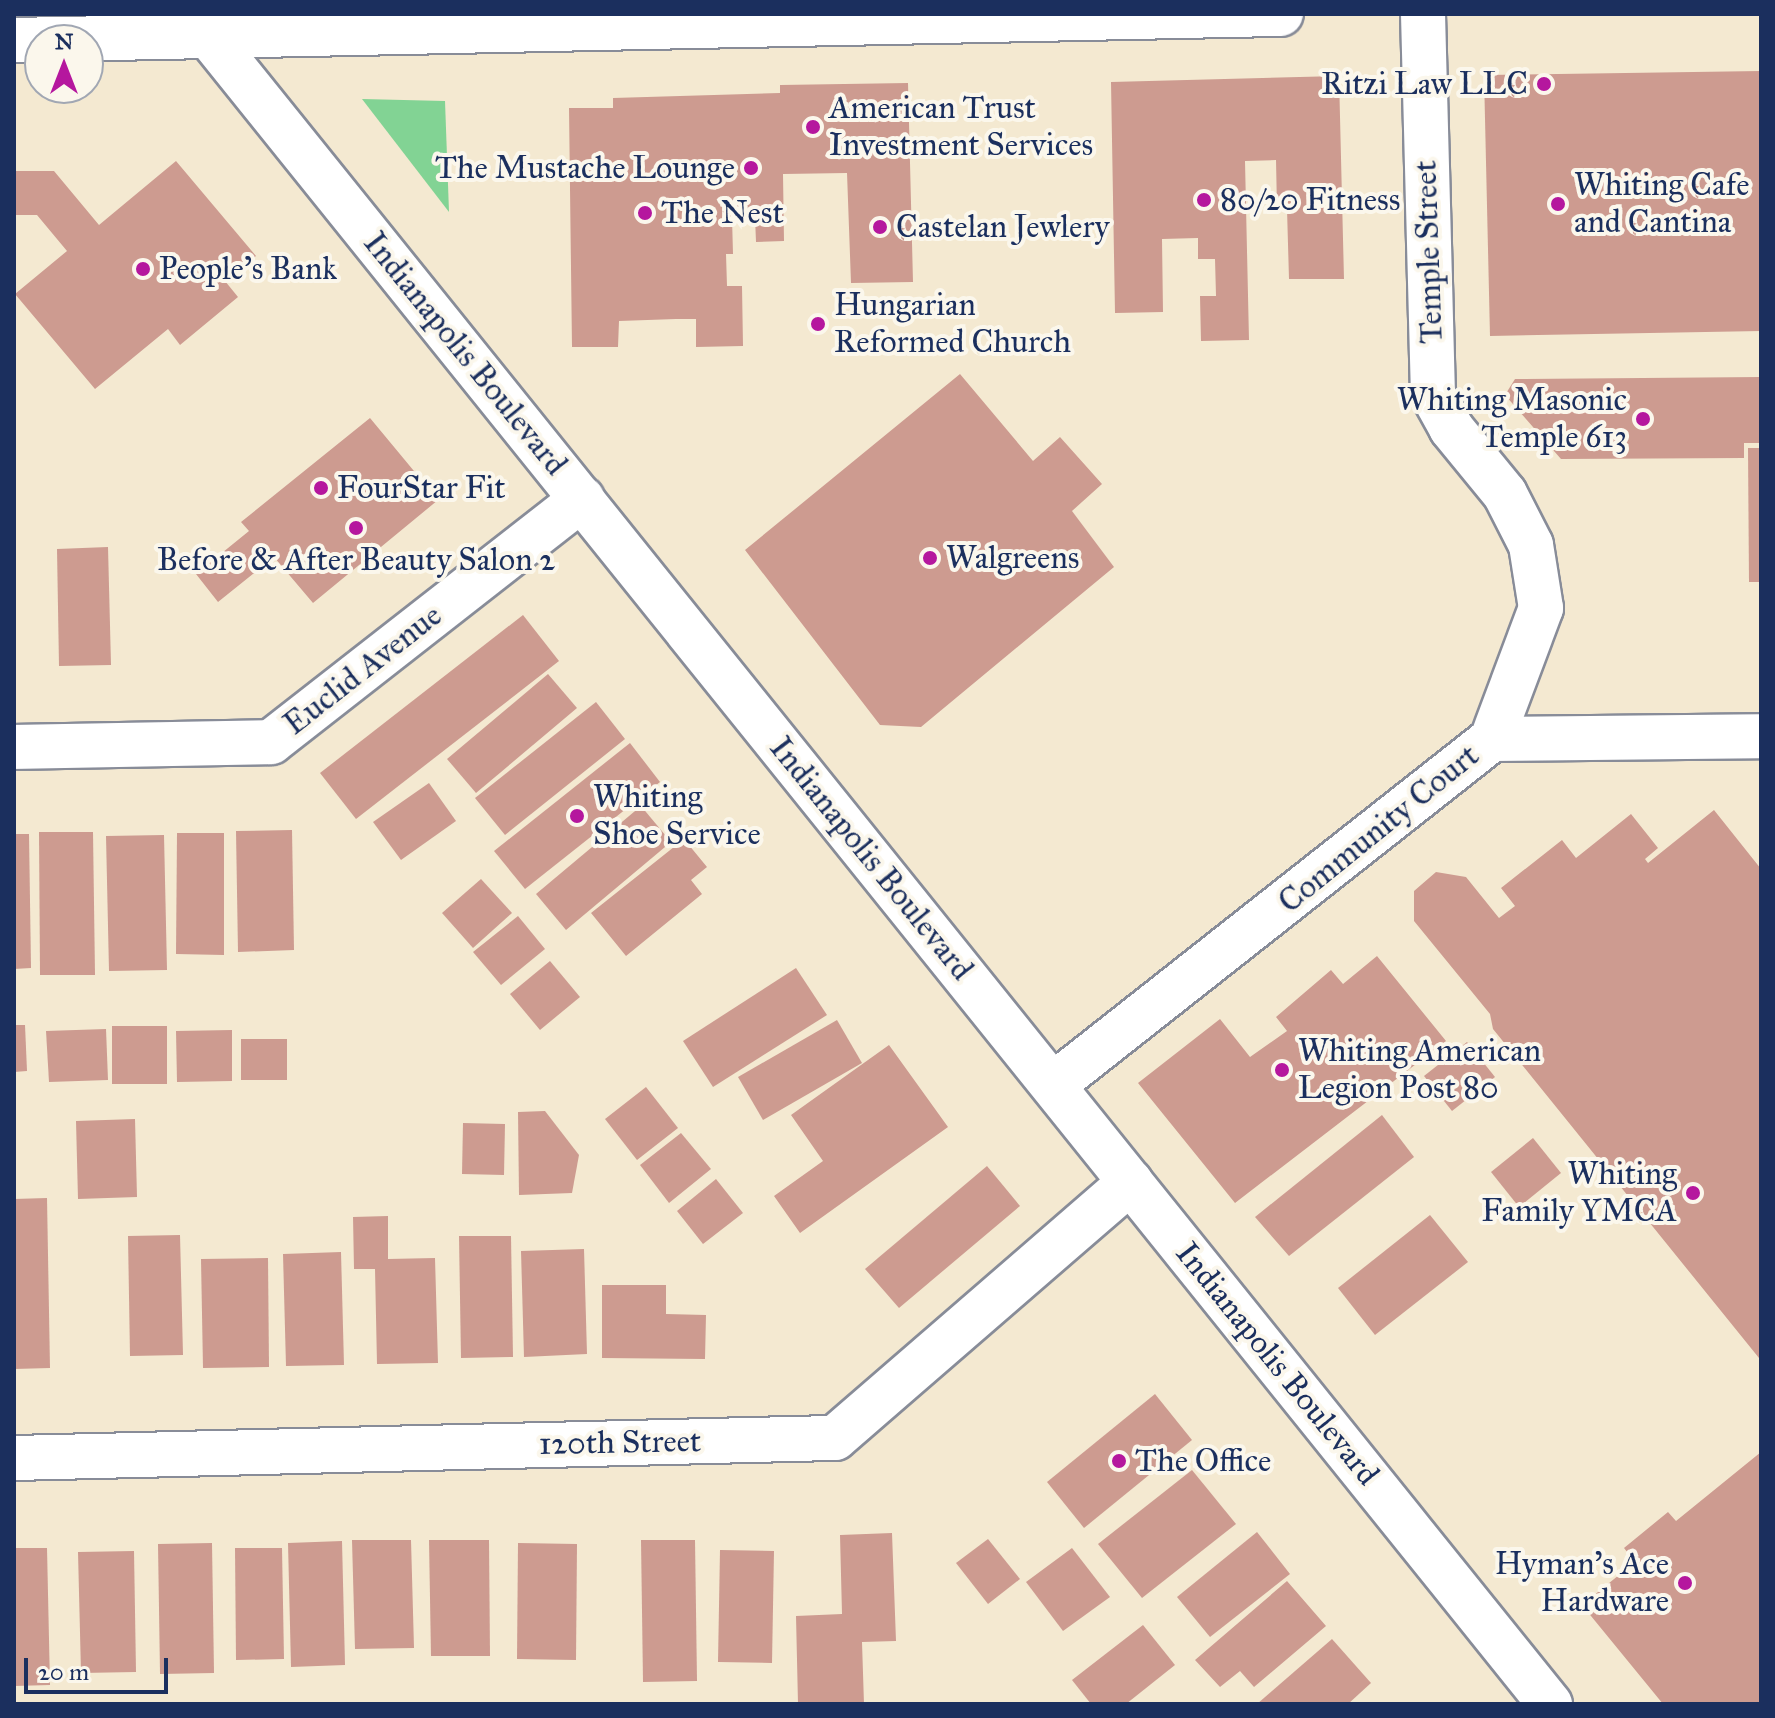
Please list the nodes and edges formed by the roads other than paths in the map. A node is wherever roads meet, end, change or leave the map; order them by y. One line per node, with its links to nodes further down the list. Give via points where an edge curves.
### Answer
1 (1281, 14): 3 (street)
2 (1423, 14): 8 (street, Temple Street, via 1433,395 1451,428 1505,494 1531,545 1541,608)
3 (970, 17): 4 (street)
4 (206, 21): 5 (street); 6 (street, Indianapolis Boulevard)
5 (14, 40)
6 (582, 499): 9 (street, Euclid Avenue, via 271,742); 10 (street, Indianapolis Boulevard)
7 (1761, 736): 8 (street, Community Court)
8 (1492, 739): 10 (street, Community Court)
9 (14, 747)
10 (1053, 1085): 11 (street, Indianapolis Boulevard)
11 (1131, 1182): 12 (street, 120th Street, via 835,1438); 13 (street, Indianapolis Boulevard)
12 (14, 1458)
13 (1550, 1704)

